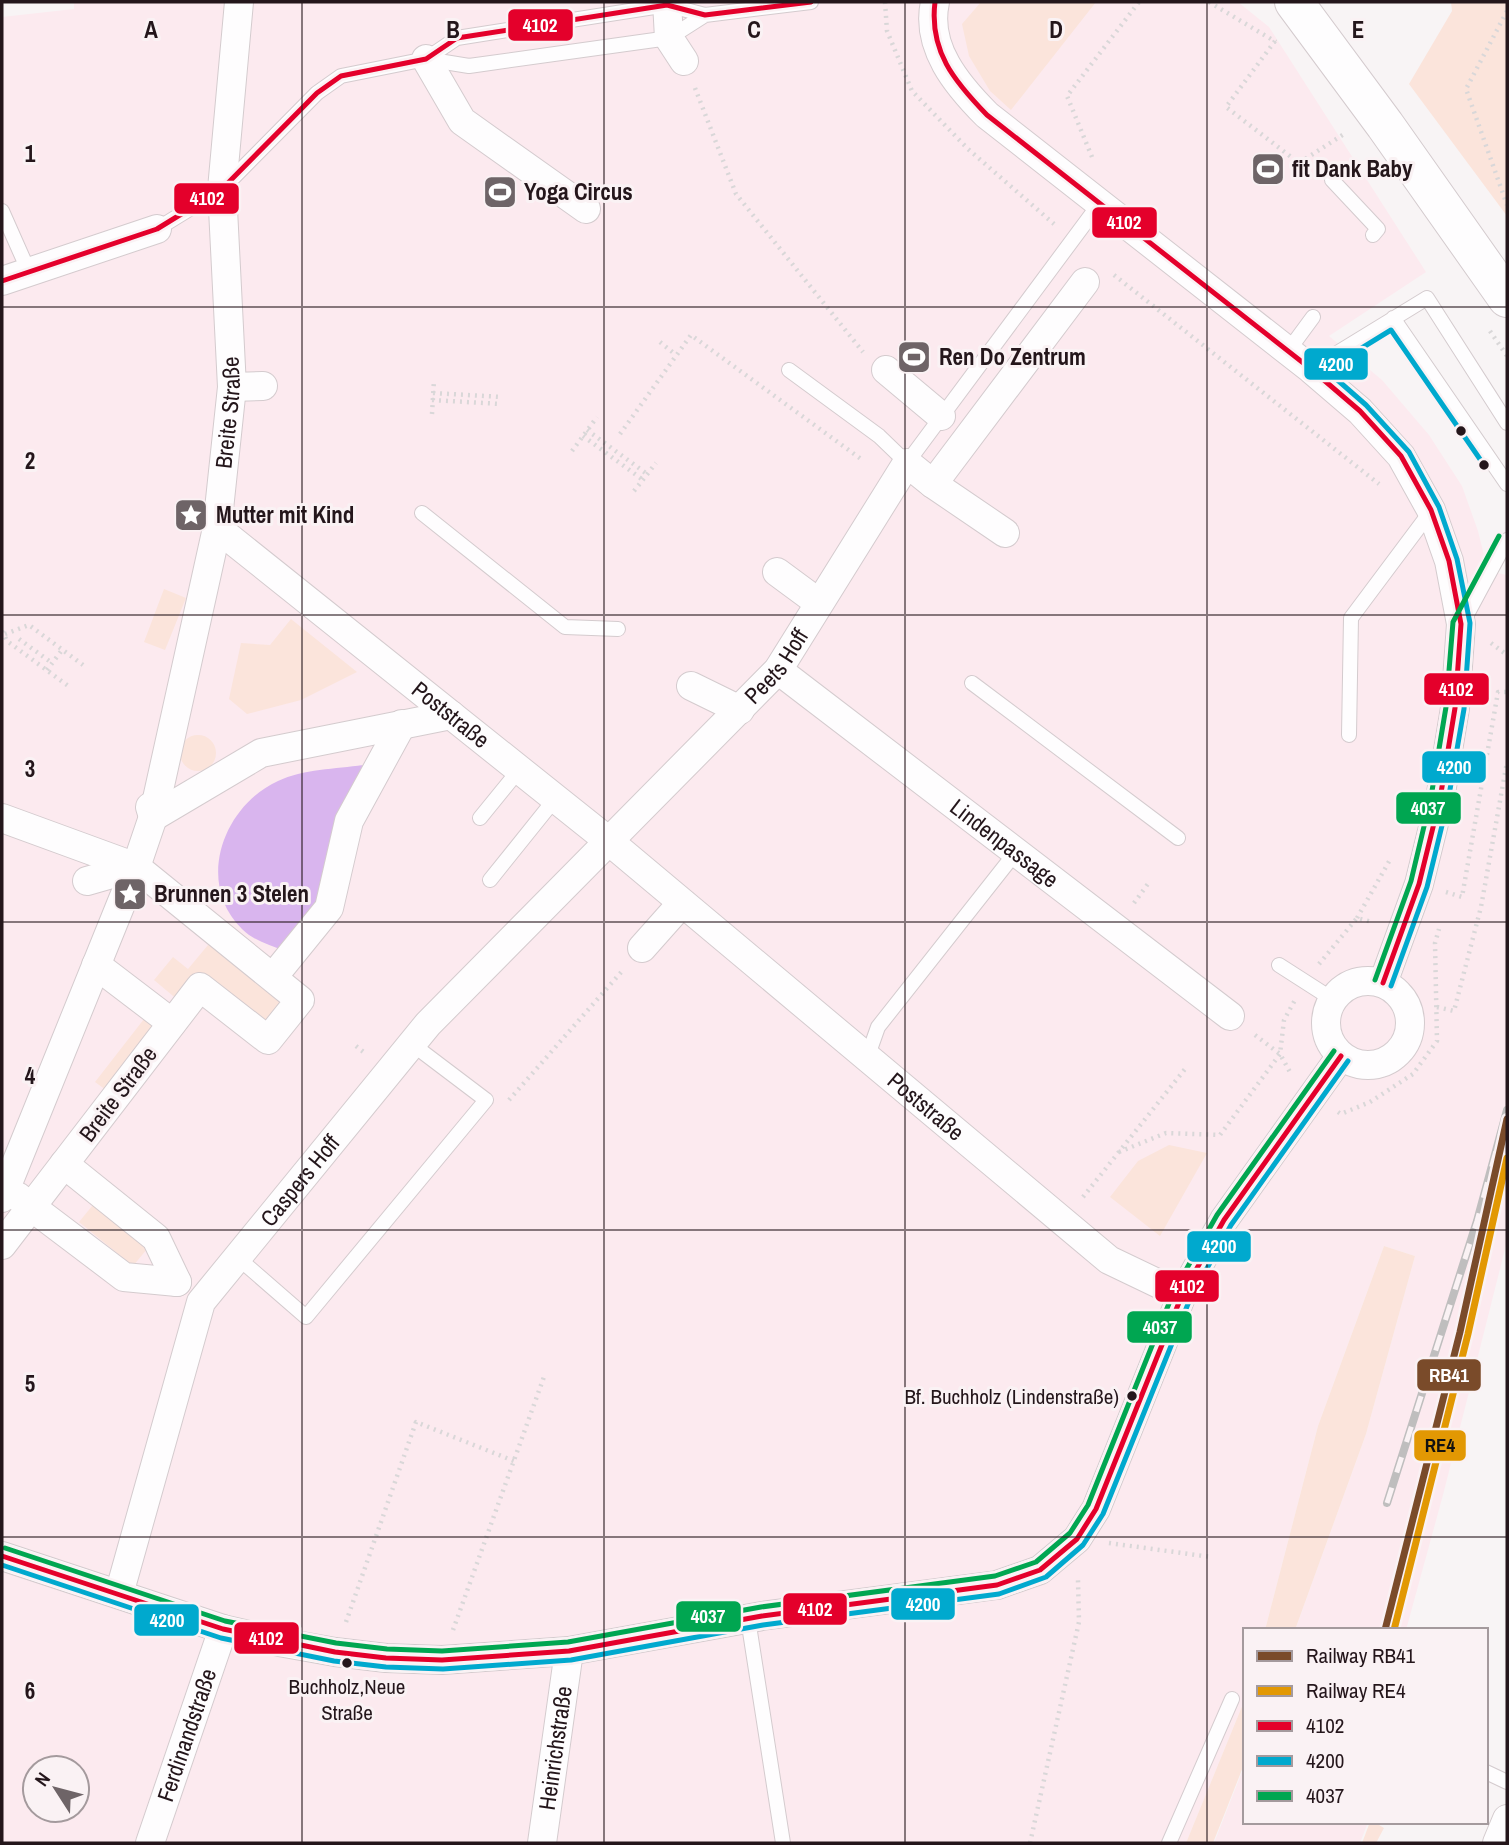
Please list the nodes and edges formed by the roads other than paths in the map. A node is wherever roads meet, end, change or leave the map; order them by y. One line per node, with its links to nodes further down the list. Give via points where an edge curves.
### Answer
1 (239, 2): 10 (street, Breite Straße)
2 (811, 2): 6 (lane)
3 (935, 2): 11 (street, via 936,41 960,88 987,115)
4 (667, 3): 6 (lane); 7 (street); 8 (lane, via 457,38)
5 (1293, 7): 19 (main road, via 1385,125)
6 (705, 15): 7 (lane)
7 (677, 49): 8 (lane, via 470,66)
8 (426, 60): 10 (lane, via 341,76 317,93); 12 (street, via 462,121)
9 (1332, 180): 15 (lane, via 1378,229)
10 (222, 189): 14 (lane); 27 (street, Breite Straße)
11 (1100, 203): 22 (street); 28 (lane, Peets Hoff)
12 (586, 209)
13 (2, 211): 16 (lane)
14 (157, 229): 16 (street)
15 (1374, 235)
16 (29, 272): 18 (street)
17 (1097, 276): 31 (street)
18 (2, 282)
19 (1496, 310)
20 (1313, 317): 22 (lane)
21 (1393, 318): 23 (lane); 29 (lane, via 1427,298); 32 (lane)
22 (1288, 351): 23 (street)
23 (1311, 369): 33 (street, via 1360,411 1401,456)
24 (789, 370): 30 (lane, via 879,436)
25 (886, 370): 28 (street)
26 (262, 386): 27 (street)
27 (232, 387): 35 (street, Breite Straße)
28 (941, 416): 30 (lane, Peets Hoff)
29 (1507, 424)
30 (907, 463): 31 (street); 39 (street, Peets Hoff)
31 (933, 484): 36 (street)
32 (1507, 484)
33 (1431, 510): 40 (street, via 1450,561); 48 (lane, via 1351,618)
34 (422, 513): 41 (lane, via 565,627)
35 (217, 528): 46 (street, Poststraße); 52 (street, Breite Straße)
36 (1005, 533)
37 (1507, 540): 40 (lane)
38 (777, 572): 39 (street)
39 (819, 603): 42 (street, Peets Hoff)
40 (1461, 624): 66 (street, via 1455,708 1440,799 1419,884)
41 (618, 629)
42 (778, 670): 45 (street, Peets Hoff); 57 (street, Lindenpassage)
43 (972, 683): 55 (lane)
44 (691, 687): 45 (street)
45 (740, 710): 56 (street, Peets Hoff)
46 (451, 715): 47 (street); 49 (street, Poststraße)
47 (402, 724): 52 (street, via 261,753); 65 (street, via 349,821 329,908)
48 (1349, 735)
49 (519, 770): 51 (street, Poststraße); 54 (lane)
50 (143, 777): 52 (street)
51 (555, 799): 56 (street, Poststraße); 59 (lane)
52 (153, 817): 58 (street, Breite Straße)
53 (2, 818): 58 (street)
54 (480, 818)
55 (1178, 838)
56 (610, 842): 61 (street, Poststraße); 70 (street, Caspers Hoff)
57 (1016, 852): 68 (street, Lindenpassage); 72 (lane, via 878,1027)
58 (136, 867): 60 (street); 63 (street, Breite Straße); 65 (street, Breite Straße)
59 (490, 880)
60 (87, 881)
61 (682, 903): 62 (street); 72 (street, Poststraße)
62 (642, 948)
63 (96, 965): 69 (street, Breite Straße); 74 (street, Breite Straße)
64 (1279, 965): 67 (lane)
65 (273, 978): 69 (street, Breite Straße, via 300,1000 268,1040 200,987)
66 (1383, 983): 67 (street, via 1364,980 1346,986); 71 (street, via 1399,993 1409,1011 1410,1031 1402,1049 1384,1062 1362,1065)
67 (1332, 999): 71 (street, via 1326,1019 1329,1039)
68 (1230, 1016)
69 (172, 1023): 73 (street, Breite Straße)
70 (420, 1034): 77 (street, Caspers Hoff); 77 (lane, via 485,1100 306,1317)
71 (1341, 1056): 78 (street, via 1224,1220)
72 (867, 1058): 78 (street, Poststraße, via 1108,1260)
73 (64, 1164): 75 (street, Breite Straße); 75 (street, Breite Straße, via 156,1238 177,1282 124,1277)
74 (4, 1193): 75 (street, Breite Straße)
75 (32, 1207): 76 (street, Breite Straße)
76 (2, 1245)
77 (237, 1257): 80 (street, Caspers Hoff, via 201,1302)
78 (1182, 1295): 81 (street, via 1096,1509 1077,1539 1040,1570 997,1584)
79 (2, 1556): 80 (street)
80 (119, 1594): 82 (street)
81 (748, 1619): 83 (street); 90 (lane)
82 (223, 1629): 83 (street, via 335,1653 386,1658 442,1660); 88 (street, Ferdinandstraße)
83 (569, 1651): 89 (street, Heinrichstraße)
84 (1232, 1699): 91 (lane)
85 (1488, 1773): 86 (lane)
86 (1507, 1782)
87 (1507, 1819): 92 (street)
88 (150, 1843)
89 (542, 1843)
90 (783, 1843)
91 (1169, 1843)
92 (1497, 1843)

